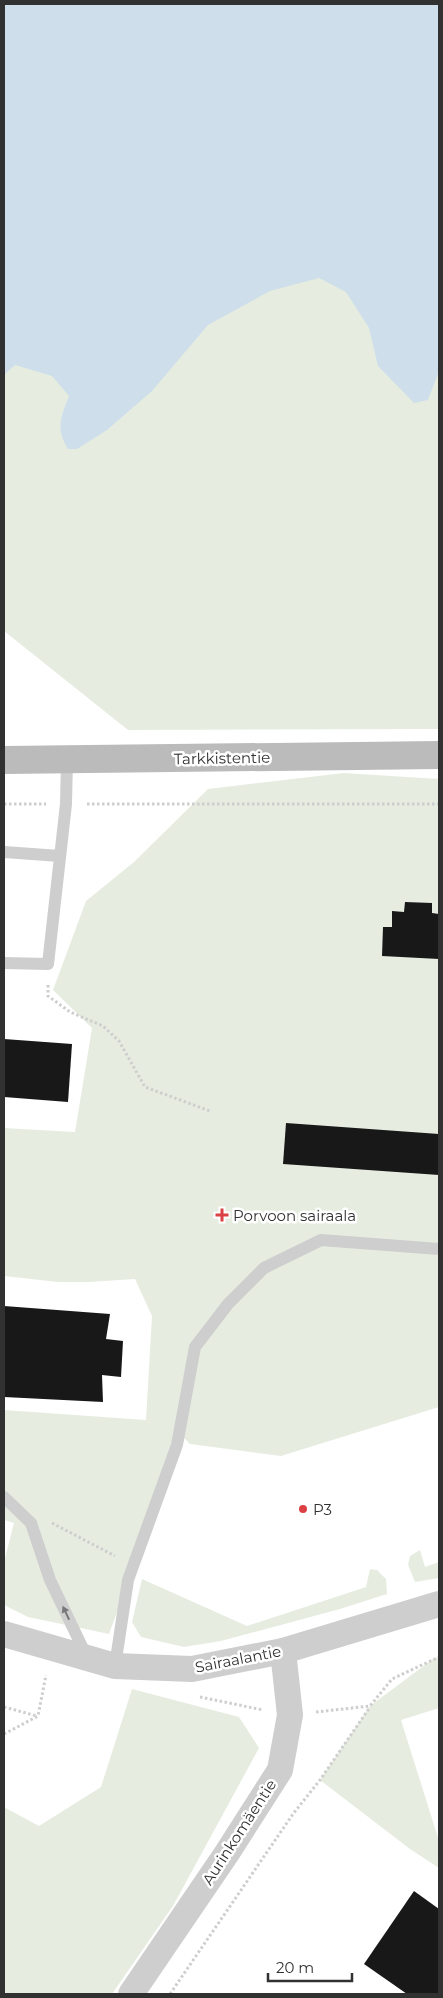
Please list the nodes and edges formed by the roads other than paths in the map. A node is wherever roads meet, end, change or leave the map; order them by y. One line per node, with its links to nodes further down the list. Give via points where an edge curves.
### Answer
1 (439, 755): 3 (street, Tarkkistentie)
2 (4, 760): 3 (street, Tarkkistentie)
3 (67, 760): 5 (lane)
4 (4, 852): 5 (lane)
5 (60, 856): 6 (lane, via 48,964)
6 (4, 963)
7 (439, 1249): 13 (lane, via 321,1240 264,1268 228,1304 195,1347 177,1445 128,1580)
8 (4, 1498): 12 (lane, one-way to 8, via 50,1580 31,1524)
9 (439, 1604): 11 (street, Sairaalantie)
10 (4, 1634): 12 (street, Sairaalantie)
11 (282, 1651): 13 (street, Sairaalantie, via 192,1669); 14 (street, Aurinkomäentie, via 290,1715 280,1770)
12 (86, 1657): 13 (street, Sairaalantie)
13 (115, 1666)
14 (131, 1994)

